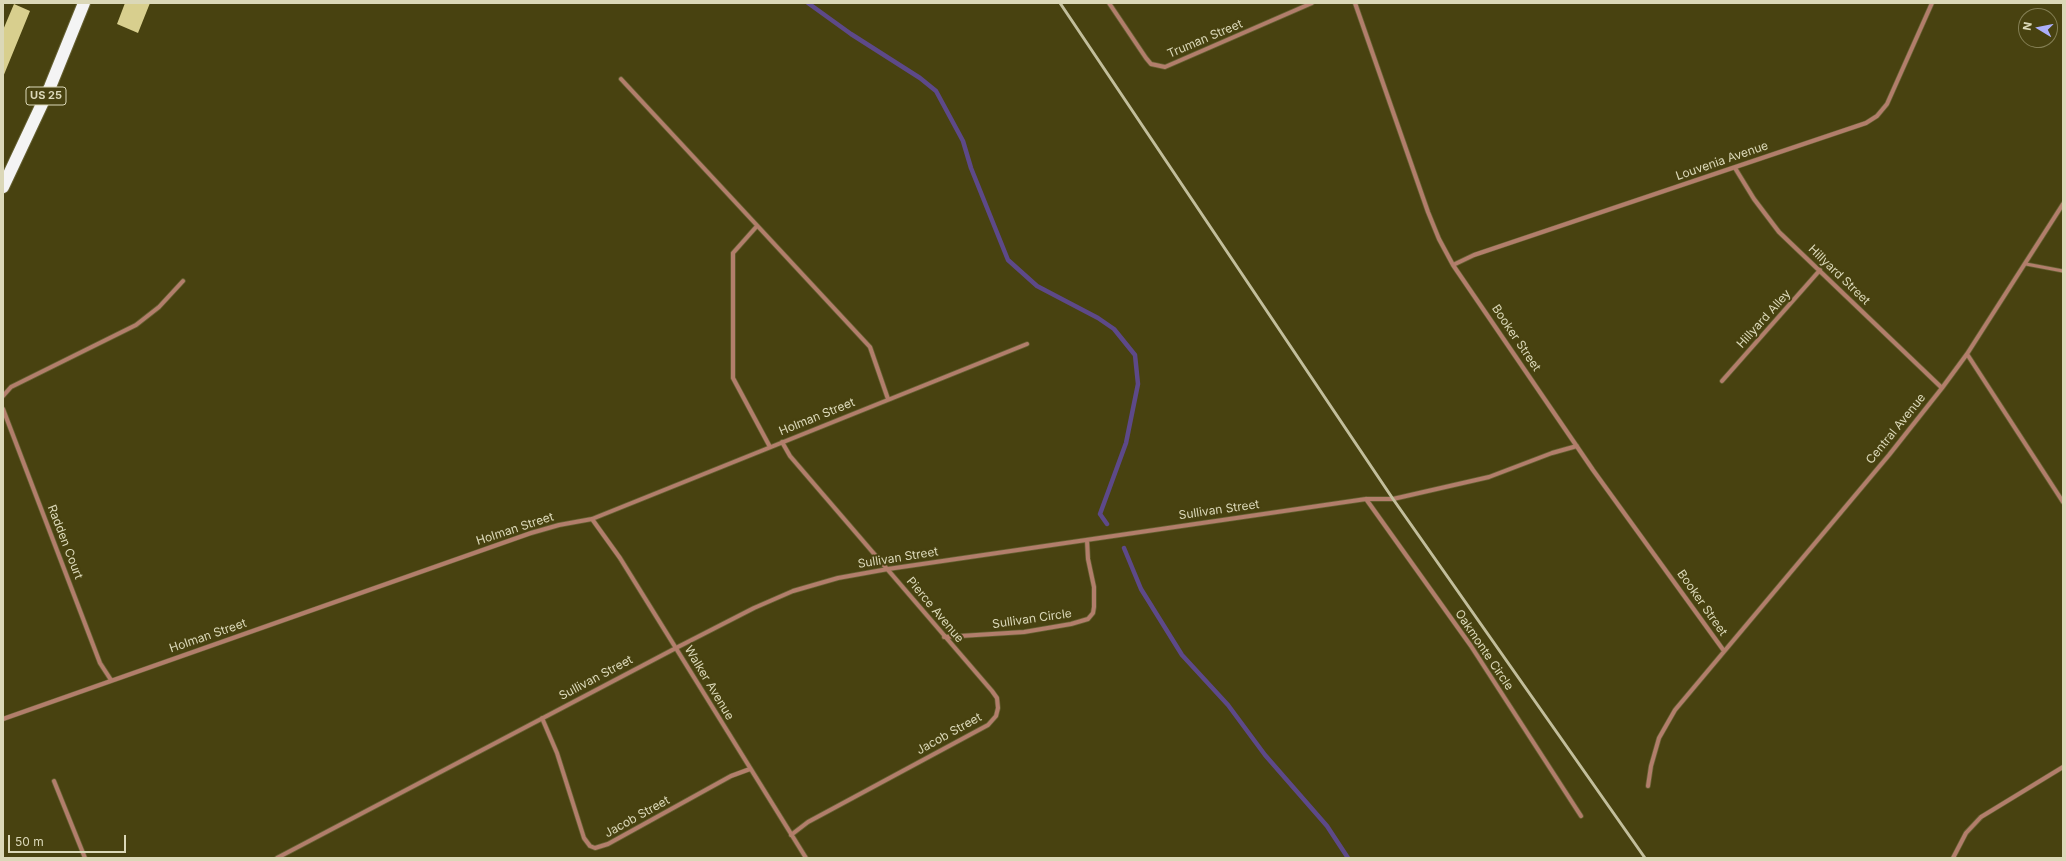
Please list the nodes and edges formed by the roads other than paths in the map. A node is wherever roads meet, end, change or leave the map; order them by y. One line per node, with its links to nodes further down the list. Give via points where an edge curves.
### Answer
1 (84, 3): 8 (highway, US 25, via 50,87)
2 (1108, 3): 3 (street, Truman Street, via 1151,64 1165,67)
3 (1312, 3)
4 (1355, 3): 11 (street, Booker Street, via 1428,212)
5 (1932, 3): 7 (street, Louvenia Avenue, via 1887,104 1876,116 1866,123)
6 (621, 79): 10 (street)
7 (1735, 168): 11 (street, Louvenia Avenue); 13 (street, Hillyard Street, via 1772,224)
8 (3, 188)
9 (2063, 204): 12 (street, Central Avenue)
10 (757, 226): 21 (street, via 870,347); 25 (street, via 733,253 733,378)
11 (1453, 264): 24 (street, Booker Street)
12 (2026, 264): 14 (lane); 17 (street, Central Avenue)
13 (1820, 270): 18 (street, Hillyard Alley); 19 (street, Hillyard Street)
14 (2063, 271)
15 (183, 281): 20 (street, via 159,307 136,325 11,388)
16 (1027, 344): 21 (street, Holman Street)
17 (1967, 354): 19 (street, Central Avenue); 27 (street)
18 (1722, 381)
19 (1942, 388): 33 (street, Central Avenue)
20 (3, 396)
21 (888, 399): 23 (street, Holman Street)
22 (3, 409): 34 (street, Radden Court, via 100,663)
23 (782, 442): 25 (street, Holman Street); 30 (street, Pierce Avenue, via 790,456)
24 (1577, 446): 26 (street, Sullivan Street, via 1456,486 1393,499); 33 (street, Booker Street)
25 (770, 447): 28 (street, Holman Street)
26 (1366, 499): 29 (street, Sullivan Street); 42 (street, Oakmonte Circle, via 1471,646)
27 (2063, 502)
28 (592, 519): 32 (street, Walker Avenue, via 620,558); 34 (street, Holman Street, via 531,533)
29 (1087, 540): 30 (street, Sullivan Street); 31 (street, Sullivan Circle, via 1094,587 1093,613 1088,619 1024,632)
30 (888, 569): 31 (street, Pierce Avenue); 32 (street, Sullivan Street, via 838,578 793,591)
31 (944, 637): 37 (street, Pierce Avenue, via 997,698 998,708)
32 (676, 648): 35 (street, Sullivan Street); 39 (street, Walker Avenue)
33 (1724, 651): 41 (street, Central Avenue, via 1675,710 1665,726 1653,754)
34 (110, 680): 36 (street, Holman Street)
35 (542, 718): 39 (street, Jacob Street, via 557,753 584,838 594,848 608,844 731,776); 45 (street, Sullivan Street)
36 (3, 719)
37 (992, 721): 43 (street, Jacob Street, via 808,822)
38 (2063, 767): 47 (street, via 1981,817 1966,833)
39 (750, 769): 43 (street, Walker Avenue)
40 (54, 781): 44 (street)
41 (1648, 786)
42 (1581, 816)
43 (791, 835): 46 (street, Walker Avenue)
44 (85, 858)
45 (277, 858)
46 (806, 858)
47 (1953, 858)

